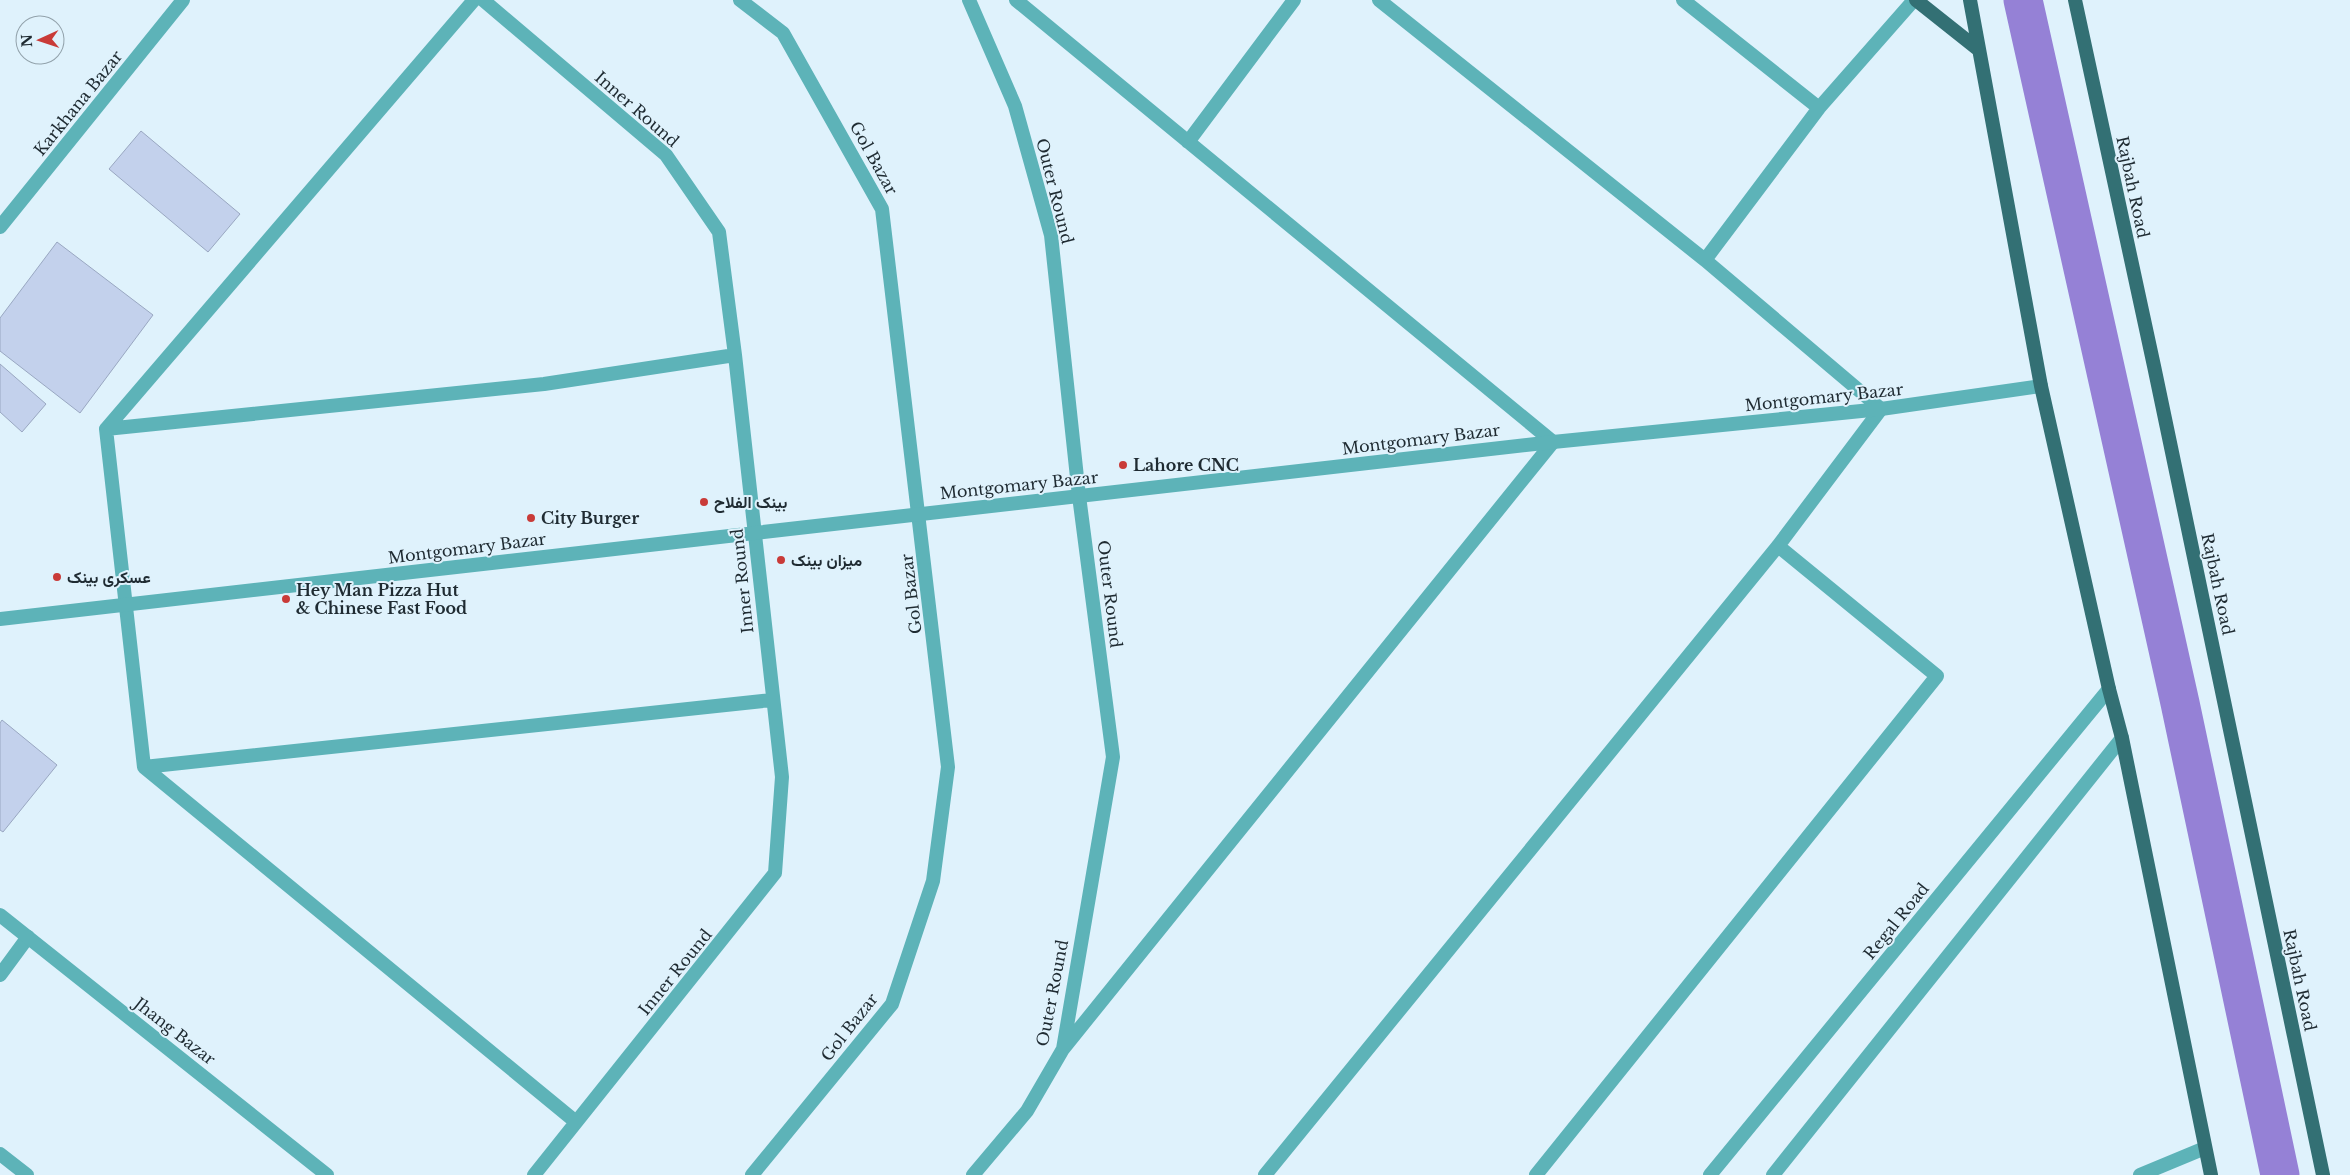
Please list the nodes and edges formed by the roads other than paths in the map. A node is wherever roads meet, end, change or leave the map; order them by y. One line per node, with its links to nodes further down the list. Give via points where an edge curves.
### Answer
1 (183, 0): 16 (street, Karkhana Bazar)
2 (474, 0): 21 (street)
3 (484, 0): 18 (street, Inner Round, via 666,155 719,232)
4 (740, 0): 24 (street, Gol Bazar, via 782,32 882,209)
5 (969, 0): 23 (street, Outer Round, via 1015,106 1051,235)
6 (1016, 0): 15 (street)
7 (1294, 0): 15 (street)
8 (1379, 0): 17 (street)
9 (1683, 0): 14 (street)
10 (1915, 0): 13 (main road); 14 (street)
11 (1970, 0): 13 (main road)
12 (2075, 0): 51 (main road, Rajbah Road)
13 (1979, 50): 19 (main road)
14 (1819, 108): 17 (street)
15 (1188, 142): 22 (street)
16 (0, 227)
17 (1705, 260): 20 (street)
18 (735, 356): 21 (street, via 544,384); 25 (street, Inner Round)
19 (2041, 386): 20 (street, Montgomary Bazar); 29 (main road)
20 (1881, 410): 22 (street, Montgomary Bazar); 26 (street)
21 (106, 429): 27 (street)
22 (1553, 442): 23 (street, Montgomary Bazar); 36 (street)
23 (1079, 496): 24 (street, Montgomary Bazar); 36 (street, Outer Round, via 1112,757)
24 (919, 514): 25 (street, Montgomary Bazar); 43 (street, Gol Bazar, via 948,766 933,882 892,1004)
25 (755, 533): 27 (street, Montgomary Bazar); 30 (street, Inner Round)
26 (1778, 546): 45 (street); 46 (street, via 1937,676)
27 (125, 605): 28 (street, Montgomary Bazar); 32 (street)
28 (0, 619)
29 (2109, 689): 31 (main road); 47 (street, Regal Road)
30 (772, 700): 32 (street); 37 (street, Inner Round, via 782,777 775,873)
31 (2122, 738): 38 (main road); 48 (street)
32 (144, 767): 37 (street)
33 (0, 915): 34 (street, Jhang Bazar)
34 (28, 937): 35 (street); 41 (street, Jhang Bazar)
35 (0, 975)
36 (1063, 1049): 44 (street, Outer Round, via 1026,1110)
37 (576, 1122): 42 (street, Inner Round)
38 (2205, 1148): 49 (street); 50 (main road)
39 (0, 1154): 40 (street)
40 (27, 1175)
41 (327, 1175)
42 (534, 1175)
43 (752, 1175)
44 (973, 1175)
45 (1265, 1175)
46 (1536, 1175)
47 (1710, 1175)
48 (1772, 1175)
49 (2140, 1175)
50 (2211, 1175)
51 (2323, 1175)

